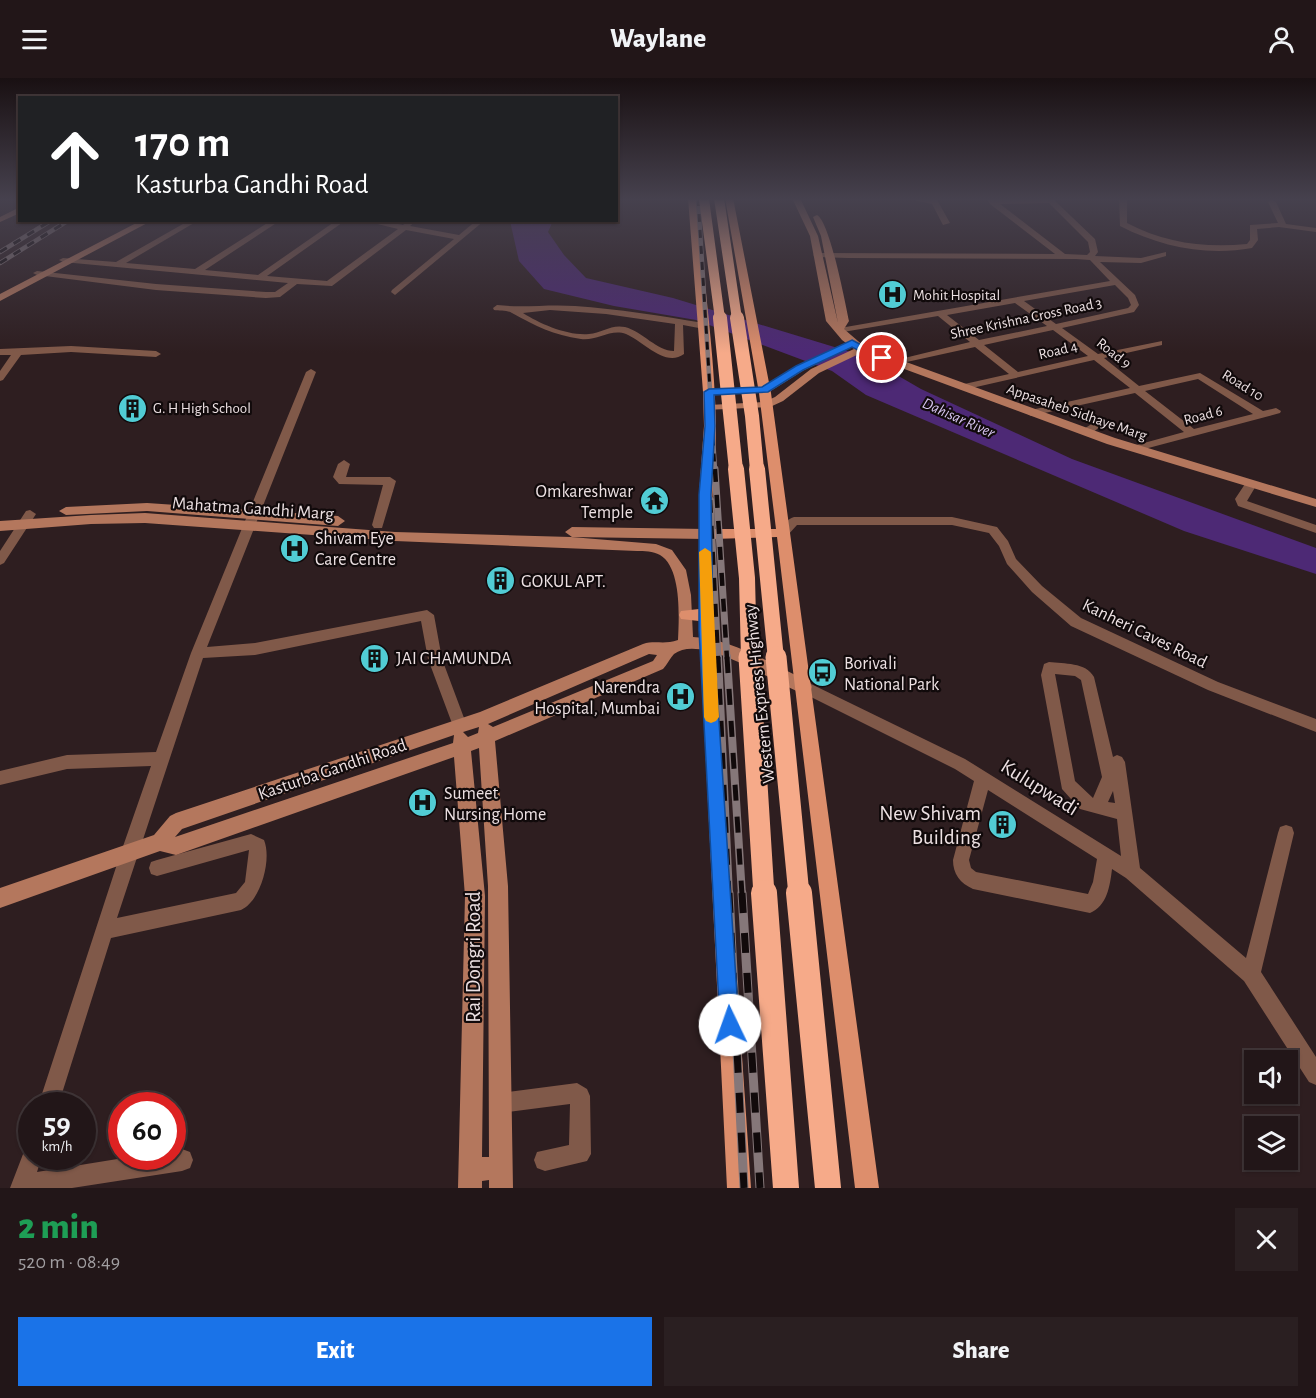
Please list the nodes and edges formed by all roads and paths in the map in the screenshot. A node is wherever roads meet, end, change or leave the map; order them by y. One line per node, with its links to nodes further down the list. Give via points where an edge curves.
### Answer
1 (85, 250): 19 (main road)
2 (89, 250): 19 (main road)
3 (144, 250): 20 (street)
4 (231, 250): 21 (street)
5 (299, 250): 23 (street)
6 (374, 250): 24 (street, via 329,284)
7 (447, 250): 27 (street)
8 (708, 250): 35 (main road, via 701,290)
9 (720, 250): 112 (highway, Western Express Highway, bridge, via 724,351 747,578 765,917)
10 (726, 250): 113 (highway, Western Express Highway, bridge, via 752,416)
11 (732, 250): 42 (main road)
12 (1056, 250): 17 (street)
13 (1094, 250): 18 (street)
14 (817, 252): 15 (street); 38 (main road, via 831,321)
15 (829, 252): 17 (street); 38 (main road, via 844,321)
16 (1163, 254): 18 (street, via 1152,260 1136,261)
17 (1064, 256): 18 (street)
18 (1090, 256): 25 (street)
19 (68, 260): 20 (street); 22 (main road)
20 (117, 265): 21 (street)
21 (198, 271): 23 (street)
22 (41, 274): 24 (street, via 277,295); 26 (main road); 28 (main road)
23 (261, 276): 24 (street)
24 (297, 280)
25 (1117, 282): 29 (street); 36 (street, Shree Krishna Cross Road 3, via 1132,297 1135,305 1131,310)
26 (0, 292)
27 (395, 292)
28 (0, 298)
29 (1017, 300): 32 (street); 36 (street, Road 9)
30 (497, 308): 31 (street)
31 (517, 310): 33 (street, via 548,307); 37 (street, via 522,318 579,337 597,336)
32 (939, 313): 38 (street); 40 (street)
33 (622, 314): 34 (street); 37 (street)
34 (679, 322): 35 (street); 37 (street, via 679,354 675,356)
35 (704, 327): 42 (main road); 54 (main road)
36 (1053, 327): 40 (street, Shree Krishna Cross Road 3); 46 (street, Road 9)
37 (615, 328)
38 (840, 330): 41 (main road, Appasaheb Sidhaye Marg)
39 (1159, 343): 46 (street, Road 4)
40 (977, 344): 47 (street, Shree Krishna Cross Road 3); 49 (street)
41 (852, 348): 47 (main road, Appasaheb Sidhaye Marg); 52 (main road, via 800,368); 55 (main road)
42 (757, 350): 52 (main road)
43 (0, 352): 44 (street)
44 (18, 352): 45 (street, via 71,349); 50 (street)
45 (156, 354)
46 (1096, 357): 49 (street, Road 4); 53 (street, Road 9)
47 (893, 362): 51 (main road, Appasaheb Sidhaye Marg)
48 (311, 372): 69 (street)
49 (1016, 375): 51 (street, Road 4)
50 (0, 378)
51 (963, 387): 59 (main road, Appasaheb Sidhaye Marg)
52 (765, 390): 54 (main road); 55 (main road)
53 (1138, 391): 57 (street, Road 10); 60 (street, Road 10, via 1200,376); 62 (street, Road 9)
54 (709, 392): 56 (main road)
55 (766, 405): 56 (main road); 73 (main road)
56 (709, 408): 74 (main road)
57 (1071, 411): 59 (street, Road 10); 61 (street, via 1059,419)
58 (1276, 411): 60 (street, Road 6)
59 (1031, 414): 61 (main road, Appasaheb Sidhaye Marg)
60 (1262, 415): 62 (street, Road 6)
61 (1091, 428): 63 (main road, Appasaheb Sidhaye Marg)
62 (1192, 432): 63 (street, Road 6)
63 (1137, 448): 65 (main road, Appasaheb Sidhaye Marg)
64 (344, 464): 70 (street, via 339,477 343,481 390,481)
65 (1251, 484): 66 (main road, Appasaheb Sidhaye Marg); 72 (street, via 1242,503)
66 (1316, 503)
67 (0, 517): 68 (main road)
68 (28, 519): 69 (main road, Mahatma Gandhi Marg); 71 (main road, Mahatma Gandhi Marg); 75 (street)
69 (251, 519): 70 (main road); 76 (main road, Mahatma Gandhi Marg, via 429,538 567,541 664,551 675,559 680,573); 79 (street)
70 (378, 525): 74 (main road)
71 (0, 526)
72 (1316, 529)
73 (783, 533): 74 (main road); 80 (main road); 82 (street, Kanheri Caves Road, via 794,521 952,521 993,530 1005,544 1011,561 1076,622 1213,686)
74 (706, 534): 77 (main road)
75 (0, 560)
76 (686, 615): 77 (main road); 78 (main road)
77 (706, 630): 78 (main road, Kulupwadi); 80 (main road, Kulupwadi, via 735,654); 111 (main road)
78 (685, 644): 83 (main road, Kulupwadi, via 669,650 658,665)
79 (198, 653): 81 (street, via 255,649 428,615 435,659); 85 (street)
80 (804, 687): 88 (street, Kulupwadi); 114 (main road)
81 (460, 726): 83 (main road, Kasturba Gandhi Road); 84 (main road, Rai Dongri Road); 92 (main road, Kasturba Gandhi Road, via 176,822)
82 (1316, 726)
83 (485, 727): 84 (main road); 100 (main road, via 498,886)
84 (462, 747): 92 (main road, via 177,846); 101 (main road, Rai Dongri Road, via 475,896)
85 (161, 759): 87 (street, via 67,762); 93 (street)
86 (1117, 762): 90 (street)
87 (0, 778)
88 (982, 778): 94 (street, Kulupwadi); 94 (street, via 960,868 973,880 1090,904 1095,902 1102,881)
89 (1100, 807): 89 (street, via 1110,777 1087,677 1078,671 1049,668 1068,784 1086,804); 90 (street)
90 (1124, 813): 96 (street)
91 (1286, 833): 99 (street)
92 (160, 842): 93 (main road, Kasturba Gandhi Road)
93 (128, 855): 97 (main road, Kasturba Gandhi Road); 98 (street)
94 (1106, 855): 96 (street, Kulupwadi)
95 (157, 868): 98 (street, via 251,842 258,846 255,880 241,901)
96 (1132, 872): 99 (street, Kulupwadi)
97 (0, 898)
98 (104, 930): 103 (street)
99 (1251, 974): 102 (street, Kulupwadi)
100 (499, 1024): 101 (main road); 104 (main road)
101 (473, 1026): 109 (main road, Rai Dongri Road)
102 (1316, 1075)
103 (52, 1092)
104 (500, 1103): 105 (street, via 577,1093 580,1096 580,1155); 108 (main road)
105 (545, 1160)
106 (27, 1170): 110 (street)
107 (123, 1170): 110 (street)
108 (500, 1177): 109 (main road)
109 (470, 1179)
110 (22, 1187)
111 (739, 1188)
112 (786, 1188)
113 (828, 1188)
114 (867, 1188)

